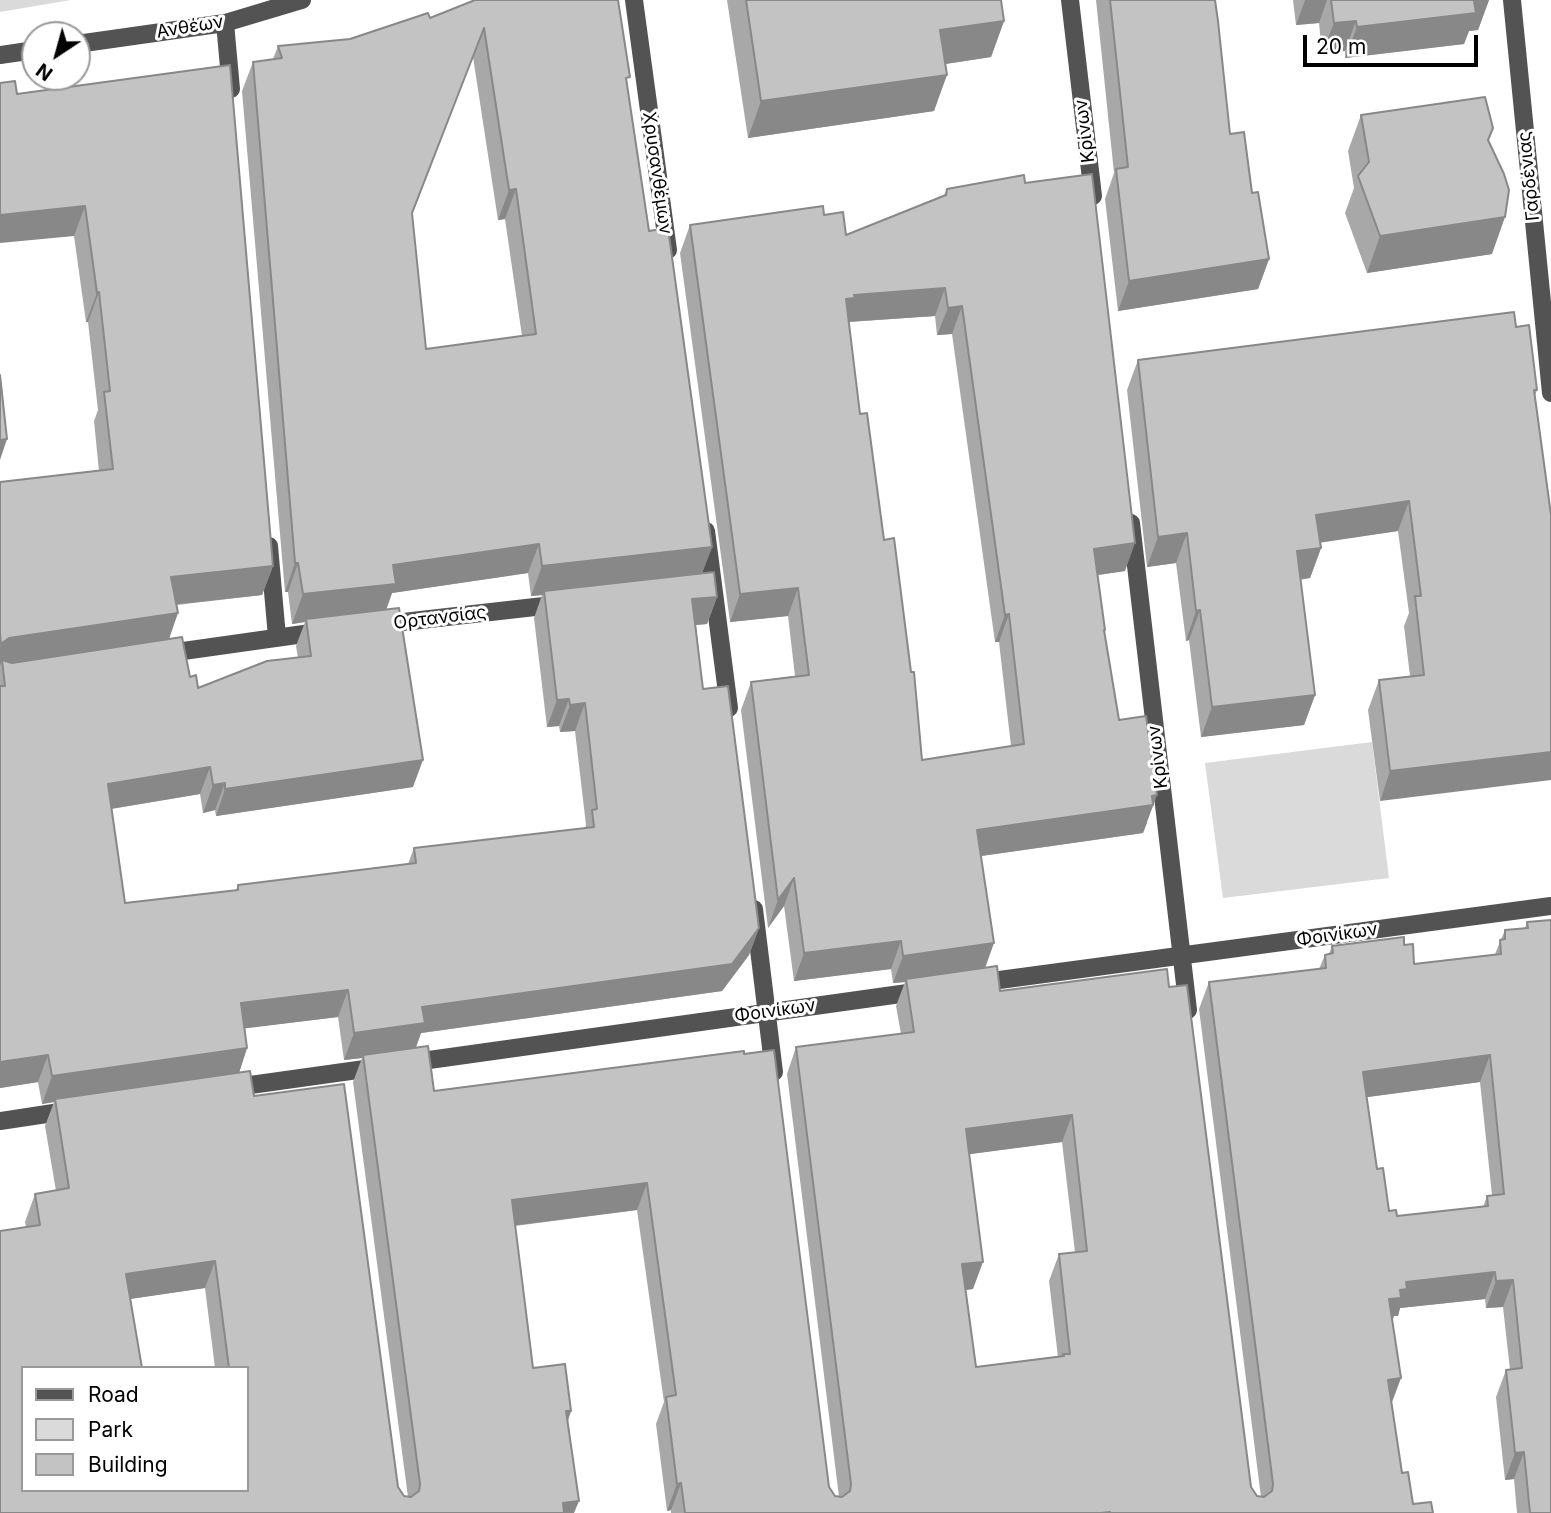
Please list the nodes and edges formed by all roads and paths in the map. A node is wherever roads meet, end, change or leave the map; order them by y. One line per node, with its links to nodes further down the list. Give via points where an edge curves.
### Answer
1 (302, 0): 5 (street, Ανθέων)
2 (634, 0): 11 (street, Χρυσανθέμων)
3 (1070, 0): 10 (street, Κρίνων)
4 (1512, 0): 12 (street, Γαρδένιας)
5 (225, 23): 6 (street, Ανθέων); 9 (street)
6 (91, 42)
7 (21, 52): 8 (street)
8 (0, 55)
9 (233, 107)
10 (1094, 208)
11 (671, 272)
12 (1551, 393)
13 (1128, 499): 22 (street, Κρίνων)
14 (705, 518): 19 (street, via 707,587)
15 (268, 525): 17 (street)
16 (577, 602): 17 (street, Ορτανσίας)
17 (277, 637): 18 (street, Ορτανσίας)
18 (145, 657)
19 (731, 723)
20 (751, 888): 25 (street)
21 (1551, 906): 22 (street, Φοινίκων)
22 (1181, 956): 23 (street, Φοινίκων); 26 (street, Κρίνων)
23 (960, 986)
24 (933, 989): 25 (street, Φοινίκων)
25 (767, 1012): 27 (street, Φοινίκων, via 341,1079); 28 (street)
26 (1190, 1024)
27 (217, 1090)
28 (777, 1093)
29 (95, 1107): 30 (street)
30 (0, 1121)

